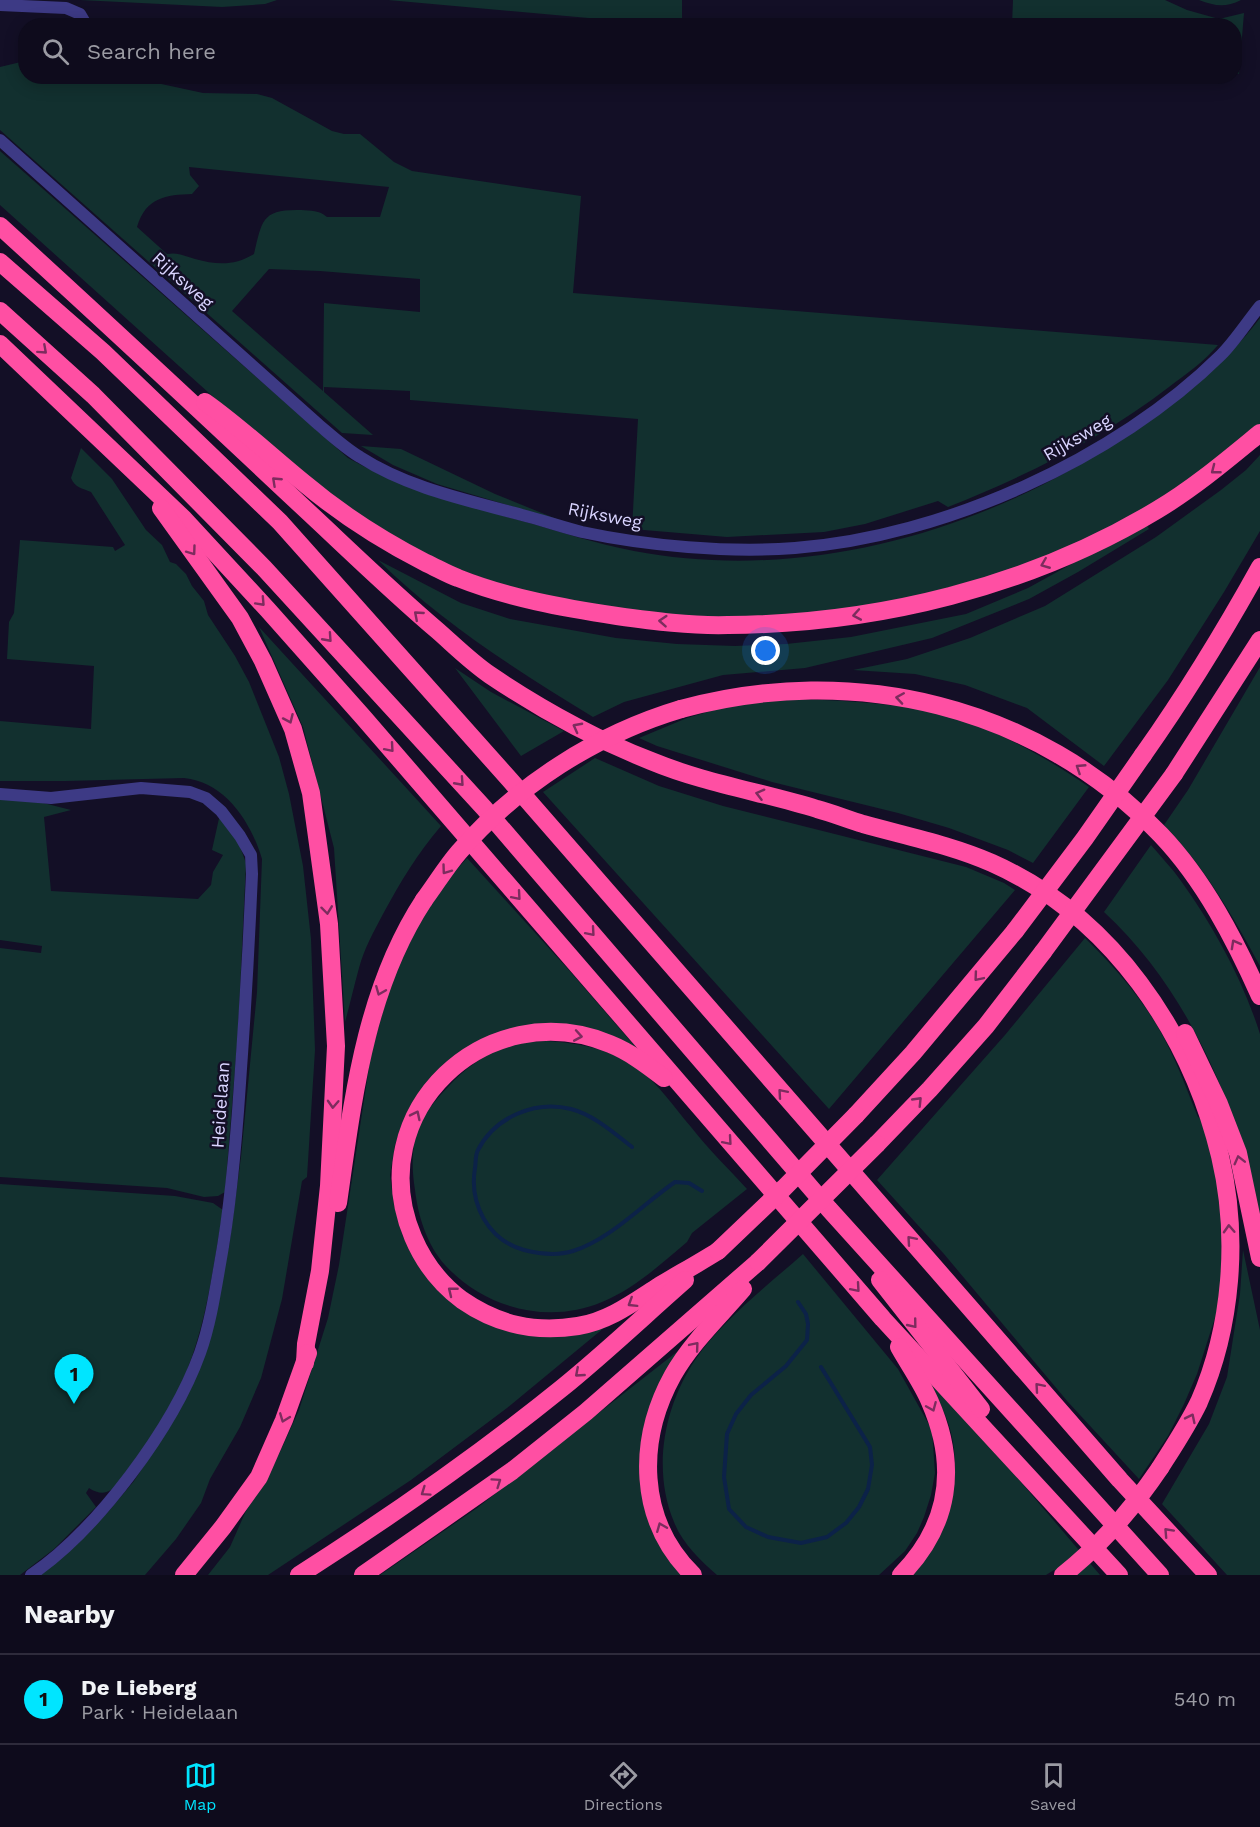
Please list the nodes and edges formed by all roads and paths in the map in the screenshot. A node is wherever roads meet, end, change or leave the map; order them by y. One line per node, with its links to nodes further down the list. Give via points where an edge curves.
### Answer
1 (0, 5): 2 (street, via 66,8)
2 (82, 18)
3 (0, 140): 6 (street, Rijksweg, via 319,425 360,457 435,491 583,532 674,546 784,549 855,541 967,510 1021,488 1104,445 1167,402 1222,354)
4 (0, 226): 9 (highway)
5 (0, 262): 34 (highway, one-way to 5, via 1104,1462 280,522 103,352)
6 (1260, 306)
7 (0, 311): 18 (highway, one-way to 18, via 93,395 272,576 484,808)
8 (0, 344): 11 (highway)
9 (150, 362): 10 (highway, one-way to 9, via 1157,510 1113,534 1016,576 932,601 844,618 715,625 586,611 457,578 346,516 233,422); 15 (highway, one-way to 9, via 652,762 577,727 487,673 400,599)
10 (1260, 432)
11 (133, 469): 17 (highway, one-way to 17, via 184,519 363,717); 23 (highway, one-way to 23, via 240,618 293,729 311,793 329,924 336,1046 329,1186)
12 (1260, 567): 19 (highway, one-way to 19, bridge, via 1184,697 1015,931 856,1115)
13 (1260, 640): 21 (highway, one-way to 13, bridge, via 758,1262 878,1144 986,1026 1174,774)
14 (0, 794): 25 (street, Heidelaan, via 51,798 141,788 190,792 206,798 221,811 240,836 251,855 252,874 231,1201 201,1352 167,1420 140,1462 82,1531)
15 (816, 808): 20 (highway, one-way to 15, via 1238,1153 1199,1060 1157,991 1113,940 1062,895 987,854 890,822); 31 (highway, one-way to 15, bridge, via 1125,1515 1160,1468 1185,1429 1210,1372 1225,1311 1230,1259 1228,1213 1216,1140 1198,1088 1156,1006 1123,960 1092,929 1059,902 991,862)
16 (1260, 996): 23 (highway, one-way to 23, bridge, via 1223,922 1162,836 1085,770 1012,731 923,702 817,689 746,695 639,723 577,754 539,779 485,825 459,852 402,937 377,1000 360,1060 324,1291)
17 (690, 1096): 19 (highway, one-way to 17, via 606,1318 580,1326 531,1327 499,1321 439,1281 422,1258 404,1212 400,1185 402,1155 410,1127 422,1102 440,1080 458,1062 482,1047 531,1032 584,1036 638,1059); 22 (highway, one-way to 22)
18 (829, 1209): 24 (highway, one-way to 24, via 902,1311); 33 (highway)
19 (718, 1251): 27 (highway, one-way to 27, via 499,1438)
20 (1260, 1258)
21 (744, 1282): 28 (highway, one-way to 21, via 521,1464); 29 (highway, one-way to 21, via 671,1549 650,1499 648,1443 655,1414 674,1374)
22 (883, 1319): 24 (highway); 30 (highway, one-way to 30, via 930,1401 947,1460 940,1514 931,1535)
23 (305, 1363): 26 (highway, one-way to 26, via 259,1477)
24 (1080, 1532): 32 (highway)
25 (32, 1575)
26 (184, 1575)
27 (299, 1575)
28 (363, 1575)
29 (693, 1575)
30 (901, 1575)
31 (1063, 1575)
32 (1119, 1575)
33 (1160, 1575)
34 (1208, 1575)

